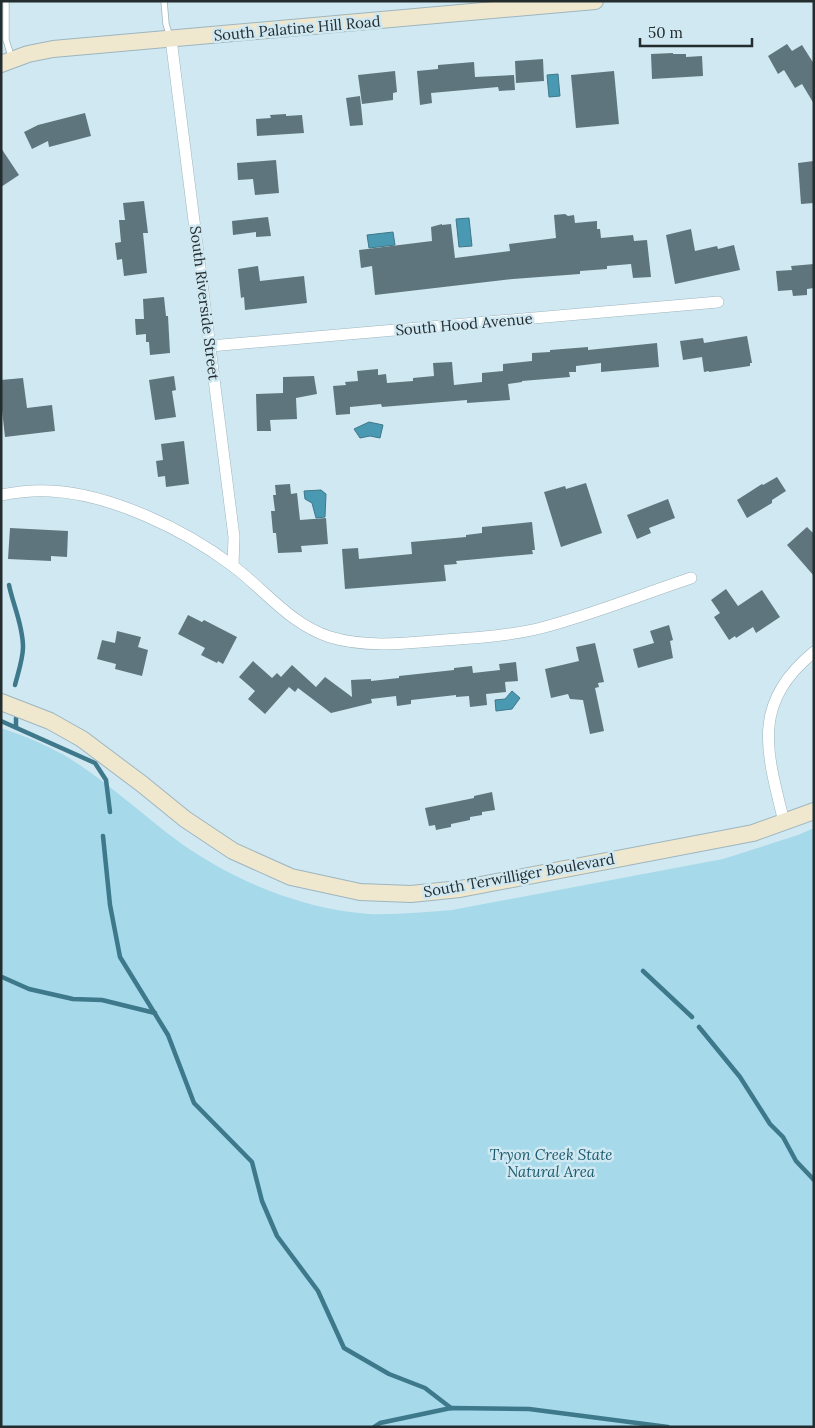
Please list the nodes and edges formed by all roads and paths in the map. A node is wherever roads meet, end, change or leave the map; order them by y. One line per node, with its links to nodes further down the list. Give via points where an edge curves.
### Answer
1 (6, 1): 5 (lane)
2 (164, 1): 4 (lane)
3 (595, 1): 4 (main road, South Palatine Hill Road)
4 (171, 39): 5 (main road, South Palatine Hill Road, via 53,49); 7 (street, South Riverside Street)
5 (7, 61)
6 (718, 302): 7 (street, South Hood Avenue)
7 (210, 346): 9 (street, South Riverside Street, via 234,538)
8 (1, 495): 9 (street, via 51,491 116,504 171,528)
9 (233, 566): 10 (street, via 304,626 347,641 380,644 496,636 528,630 574,618)
10 (691, 578)
11 (814, 652): 14 (street, via 786,679 777,694 768,726 770,765)
12 (1, 702): 14 (main road, South Terwilliger Boulevard, via 50,721 82,739 185,819 233,851 291,877 360,892 411,894 460,888 753,833)
13 (814, 811): 14 (main road, South Terwilliger Boulevard)
14 (784, 822)

